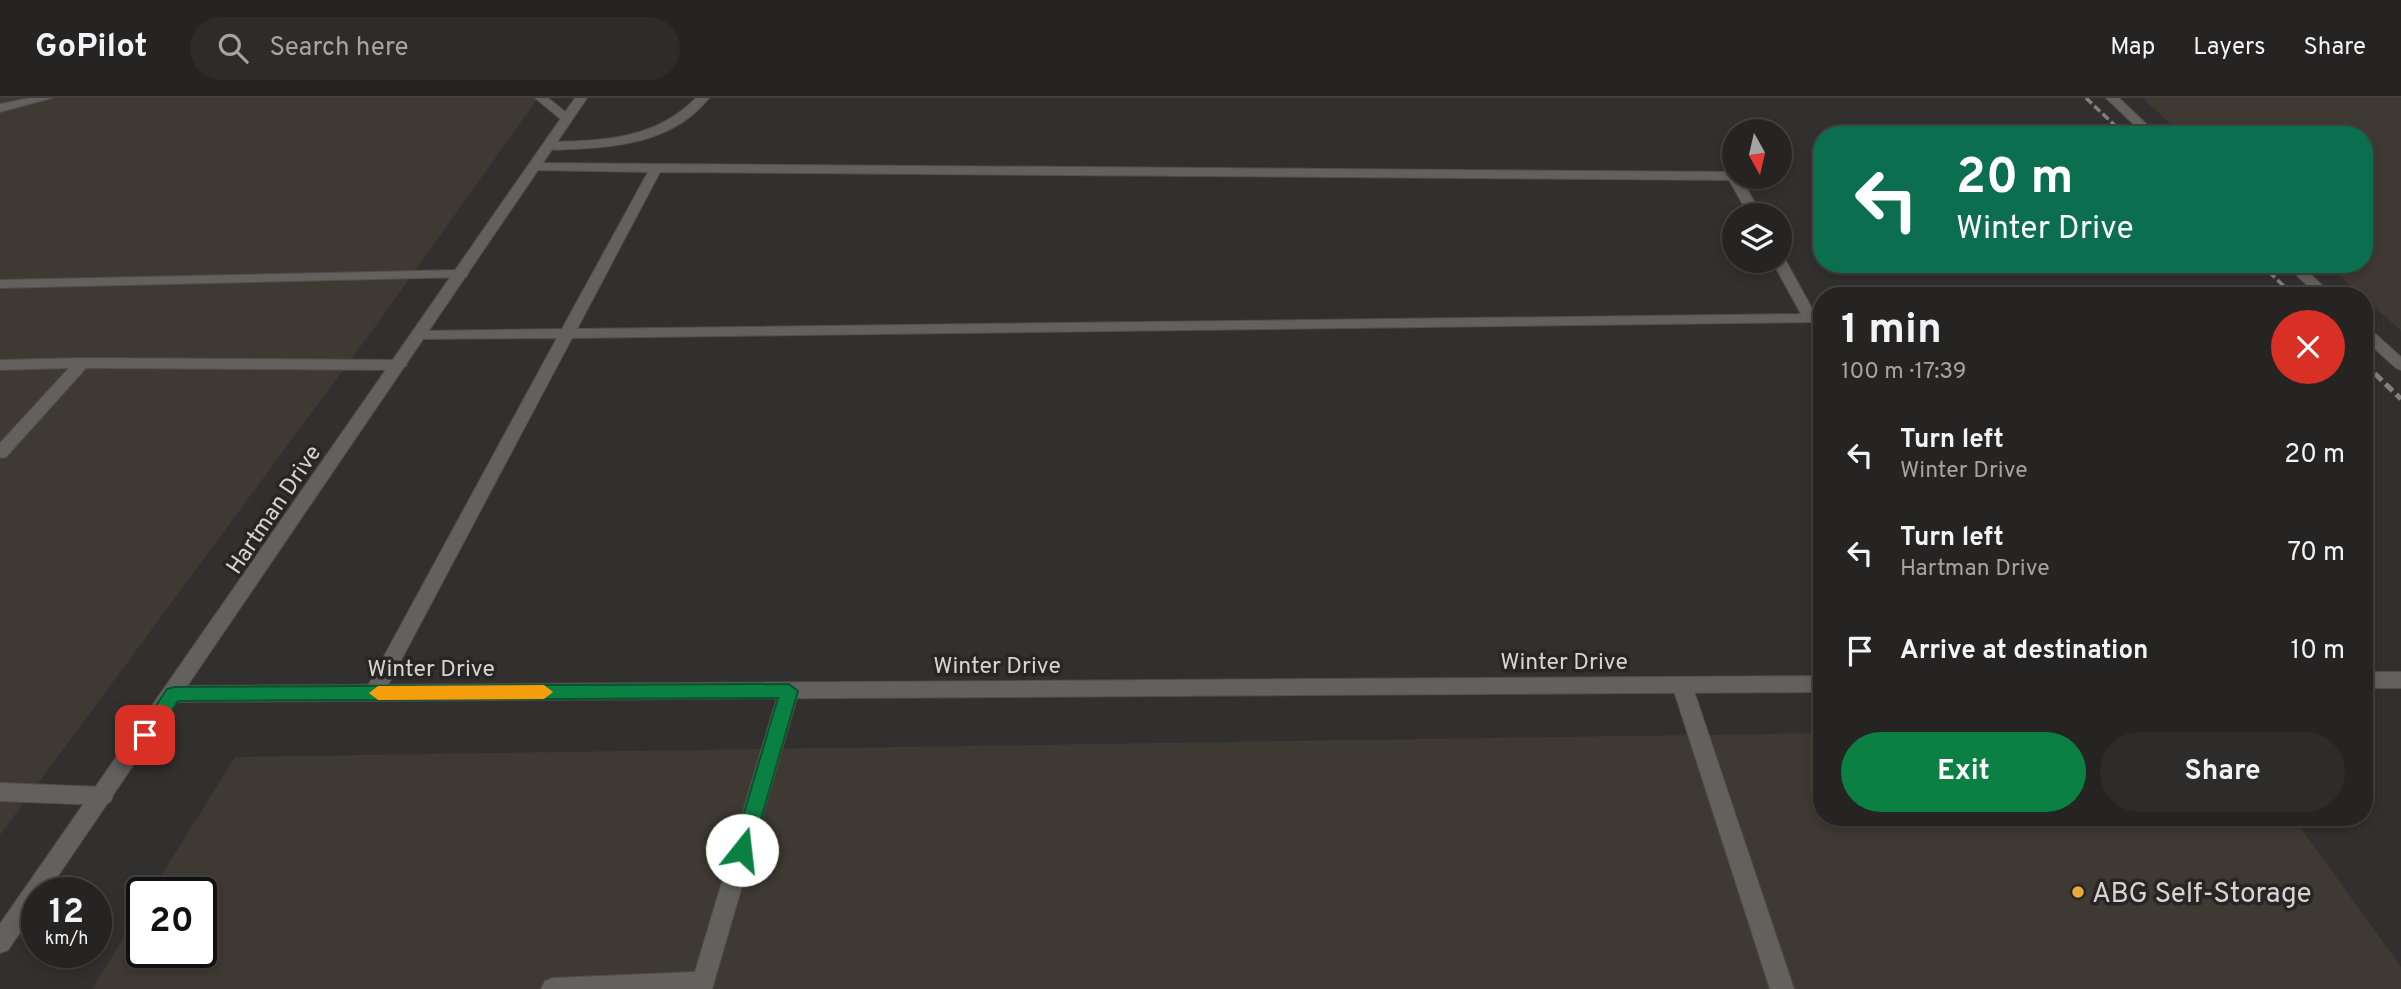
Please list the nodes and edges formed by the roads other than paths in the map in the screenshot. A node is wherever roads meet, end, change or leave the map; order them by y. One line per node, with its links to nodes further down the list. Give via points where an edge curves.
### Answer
1 (46, 98): 6 (street)
2 (541, 98): 7 (street)
3 (581, 98): 7 (street, Hartman Drive)
4 (703, 98): 9 (street, via 674,124 643,137 601,145)
5 (2112, 98): 8 (street)
6 (0, 108)
7 (567, 118): 9 (street, Hartman Drive)
8 (2142, 126)
9 (548, 146): 10 (street, Hartman Drive)
10 (534, 167): 11 (street); 15 (street, Hartman Drive)
11 (656, 168): 12 (street, via 1733,176); 20 (street)
12 (1748, 203)
13 (1787, 273): 18 (street)
14 (2302, 273): 17 (street)
15 (461, 274): 16 (street); 21 (street, Hartman Drive)
16 (0, 284)
17 (2316, 287)
18 (1813, 313)
19 (1813, 318): 20 (street)
20 (569, 332): 21 (street); 33 (street)
21 (420, 334): 25 (street, Hartman Drive)
22 (2373, 339): 26 (street)
23 (82, 363): 24 (street); 25 (street); 27 (street)
24 (0, 365)
25 (399, 365): 34 (street, Hartman Drive)
26 (2401, 365)
27 (0, 453)
28 (2373, 680): 29 (street)
29 (2401, 680)
30 (1813, 684): 31 (street, Winter Drive)
31 (1682, 685): 32 (street, Winter Drive); 39 (street)
32 (789, 691): 33 (street, Winter Drive); 38 (street, via 703,983)
33 (374, 693): 34 (street, Winter Drive)
34 (174, 694): 36 (street, Hartman Drive)
35 (0, 792): 36 (street)
36 (103, 796): 37 (street, Hartman Drive)
37 (0, 943)
38 (553, 989)
39 (1782, 989)

